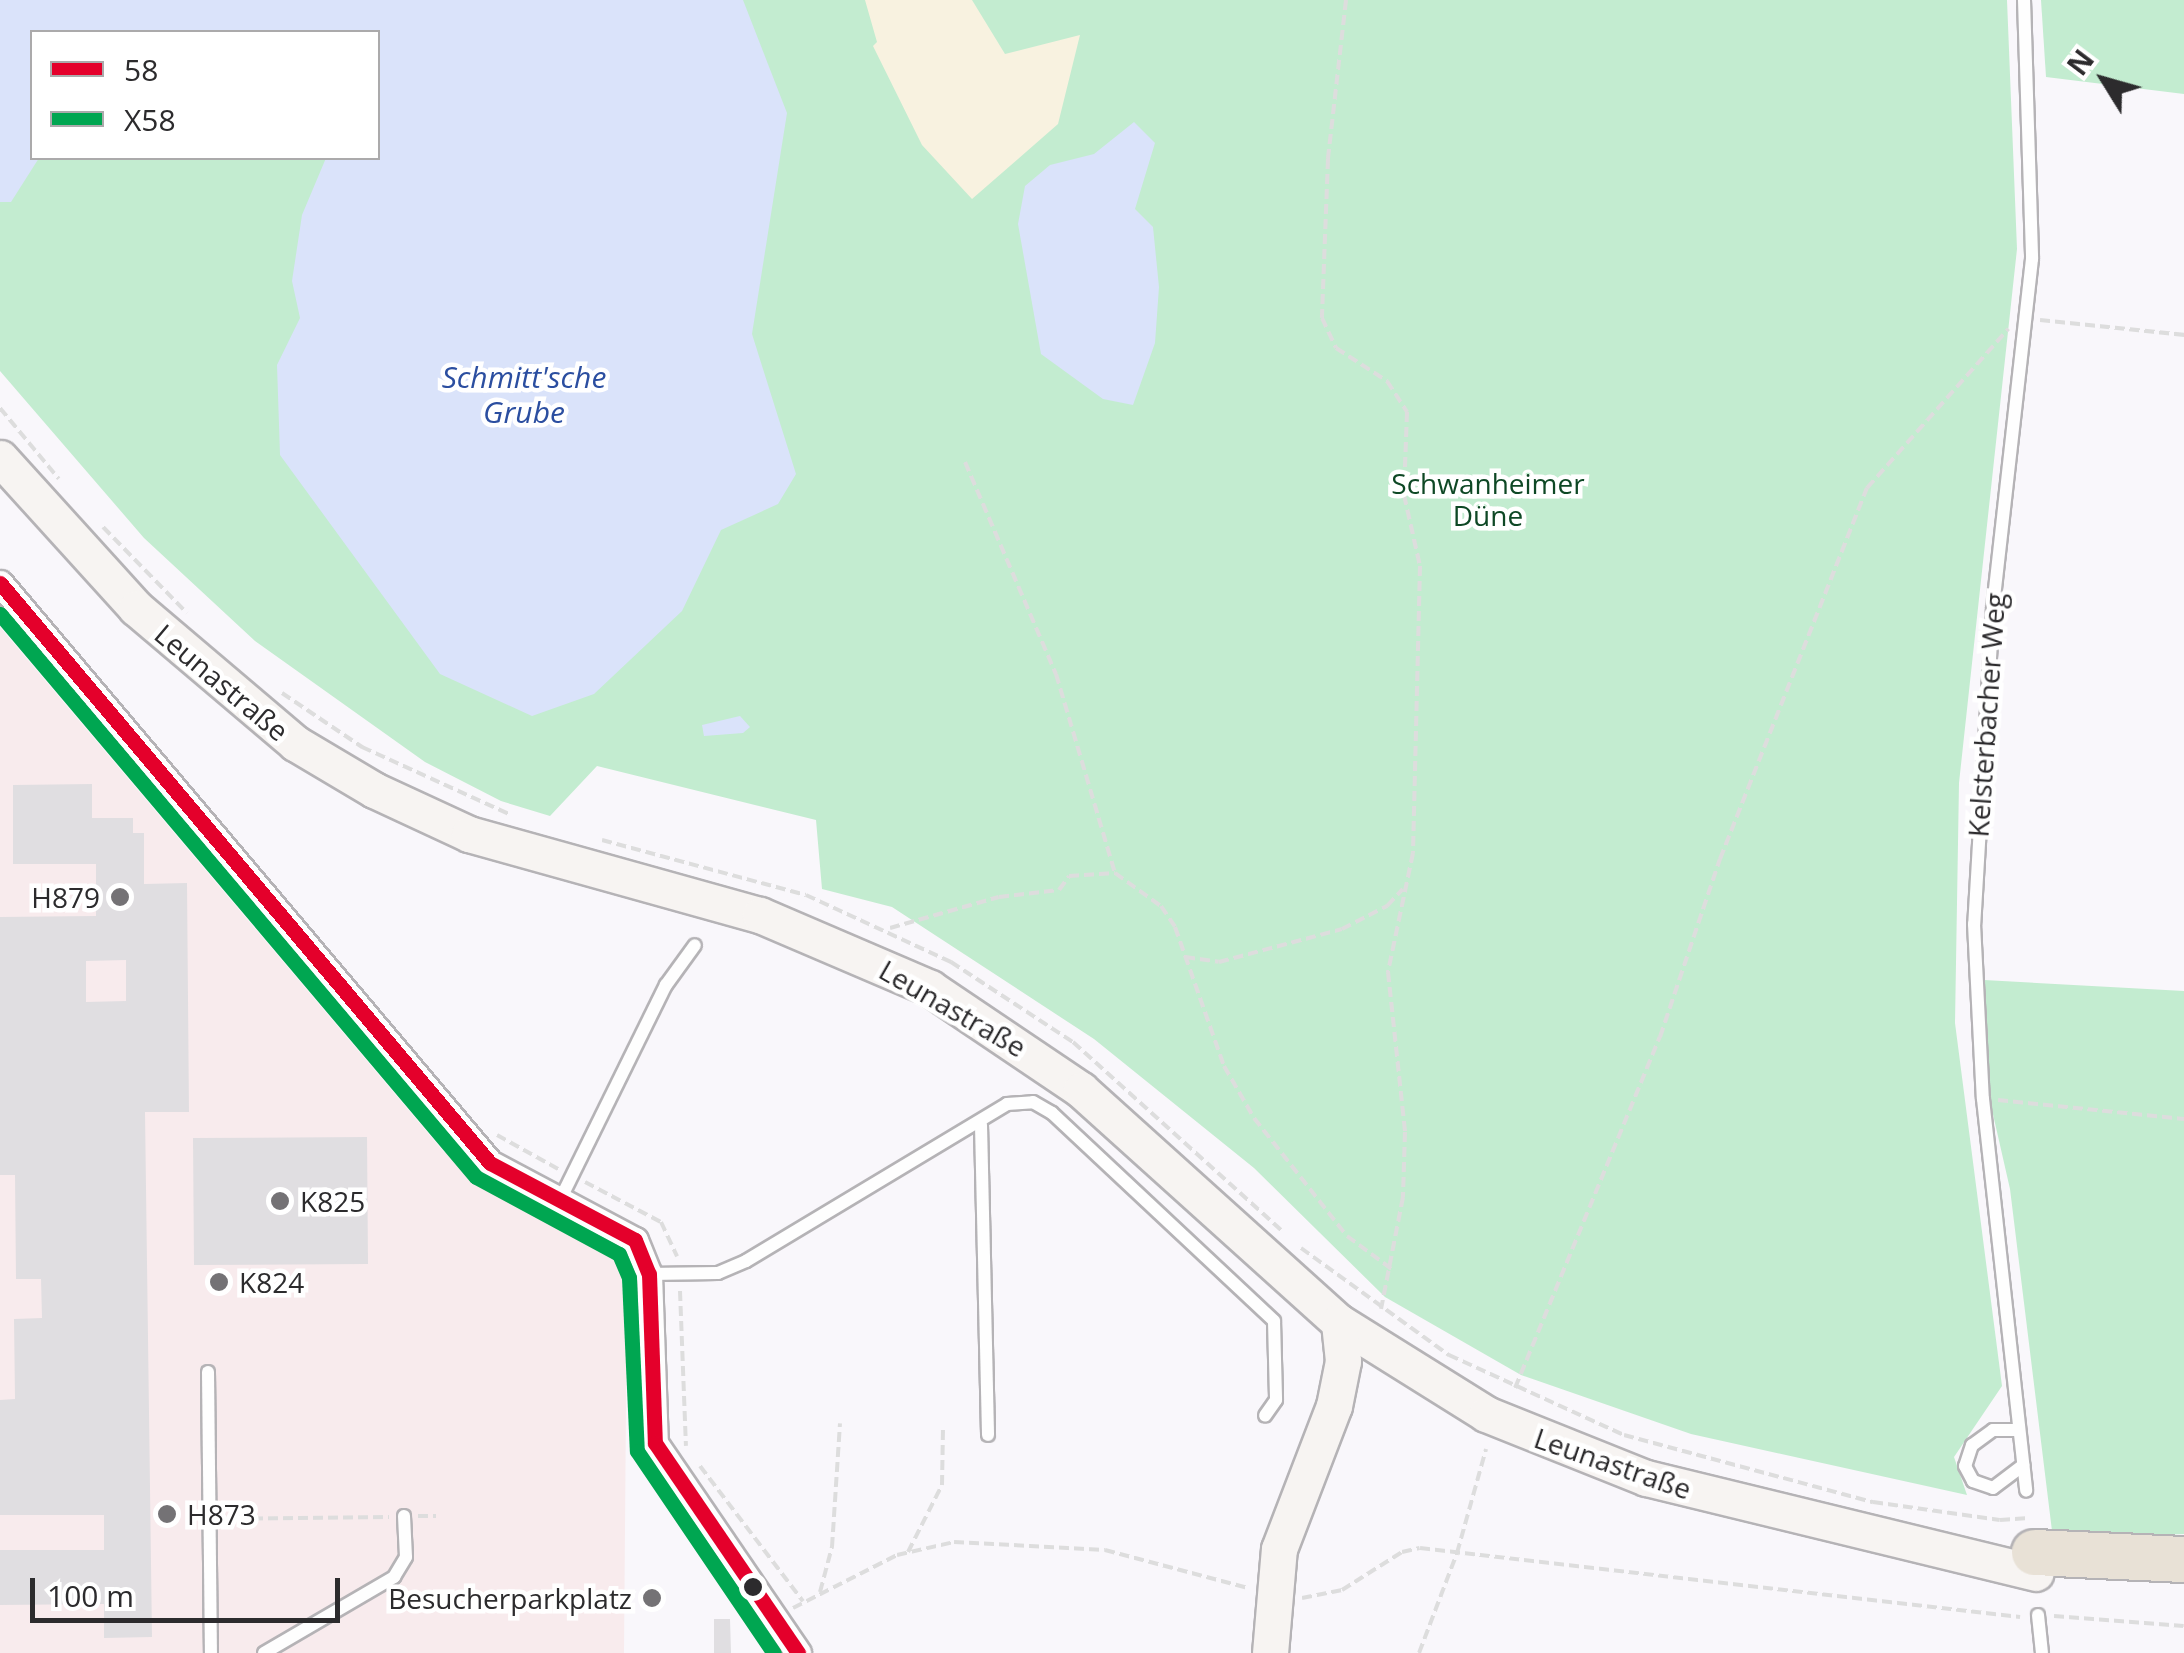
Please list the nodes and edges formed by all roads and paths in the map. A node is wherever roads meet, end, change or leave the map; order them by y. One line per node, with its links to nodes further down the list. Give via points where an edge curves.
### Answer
1 (1346, 0): 9 (path, via 1328,159 1322,318 1336,348 1386,381 1407,412 1404,495 1420,566 1416,809)
2 (2024, 0): 3 (lane, Kelsterbacher Weg, via 2032,180)
3 (2028, 318): 4 (path); 13 (lane, Kelsterbacher Weg, via 1993,608 1977,825 1975,1004); 25 (path, via 2009,327 1868,488 1720,859 1660,1037)
4 (2184, 335)
5 (0, 458): 22 (main road, Leunastraße, via 146,618 295,743 374,790 469,834 760,915 930,988 1082,1090)
6 (966, 462): 8 (path, via 1056,674)
7 (0, 584): 17 (street, via 479,1151)
8 (1115, 873): 10 (path, via 1068,876 1060,890 900,920); 12 (path, via 1161,906)
9 (1406, 886): 12 (path, via 1387,906 1342,929 1219,962); 18 (path, via 1388,972 1404,1132)
10 (888, 930)
11 (695, 945): 16 (lane, via 666,985)
12 (1185, 957): 18 (path, via 1224,1066 1254,1118 1347,1236)
13 (1983, 1100): 14 (path); 30 (lane, Kelsterbacher Weg)
14 (2184, 1120)
15 (981, 1126): 20 (lane, via 746,1261 718,1273); 27 (lane, via 1008,1104 1033,1102 1052,1113 1274,1321 1276,1400); 31 (lane)
16 (570, 1174): 17 (lane); 20 (path, via 662,1222 676,1246)
17 (560, 1200): 19 (street, via 635,1240)
18 (1393, 1270): 21 (path)
19 (649, 1274): 20 (lane); 48 (street, via 656,1444)
20 (679, 1274): 43 (path, via 686,1446 803,1601)
21 (1380, 1312)
22 (1339, 1322): 23 (main road, Leunastraße); 26 (main road, via 1343,1361)
23 (1401, 1366): 26 (main road, via 1365,1377); 41 (main road, Leunastraße, via 1560,1448 1717,1498)
24 (208, 1372): 37 (lane)
25 (1515, 1388)
26 (1334, 1406): 44 (main road, via 1286,1519)
27 (1265, 1416)
28 (840, 1422): 43 (path, via 832,1548)
29 (943, 1429): 38 (path, via 942,1485)
30 (2018, 1430): 33 (lane, Kelsterbacher Weg); 33 (lane, via 1993,1430 1972,1445 1965,1466 1973,1481 1993,1488)
31 (988, 1435)
32 (1486, 1448): 39 (path)
33 (2023, 1465): 34 (lane, Kelsterbacher Weg)
34 (2026, 1492)
35 (404, 1516): 36 (path); 37 (path); 47 (lane, via 406,1557 394,1577)
36 (436, 1516)
37 (209, 1519): 46 (lane)
38 (908, 1552): 43 (path); 44 (path, via 954,1542 1066,1544)
39 (1457, 1553): 41 (path, via 2003,1618); 44 (path, via 1410,1548 1342,1590); 50 (path)
40 (2184, 1559): 41 (highway)
41 (2036, 1580): 42 (highway); 45 (path); 51 (lane)
42 (2184, 1582)
43 (820, 1592)
44 (1274, 1595): 49 (main road)
45 (2184, 1626)
46 (211, 1653)
47 (264, 1653)
48 (798, 1653)
49 (1270, 1653)
50 (1419, 1653)
51 (2042, 1653)

